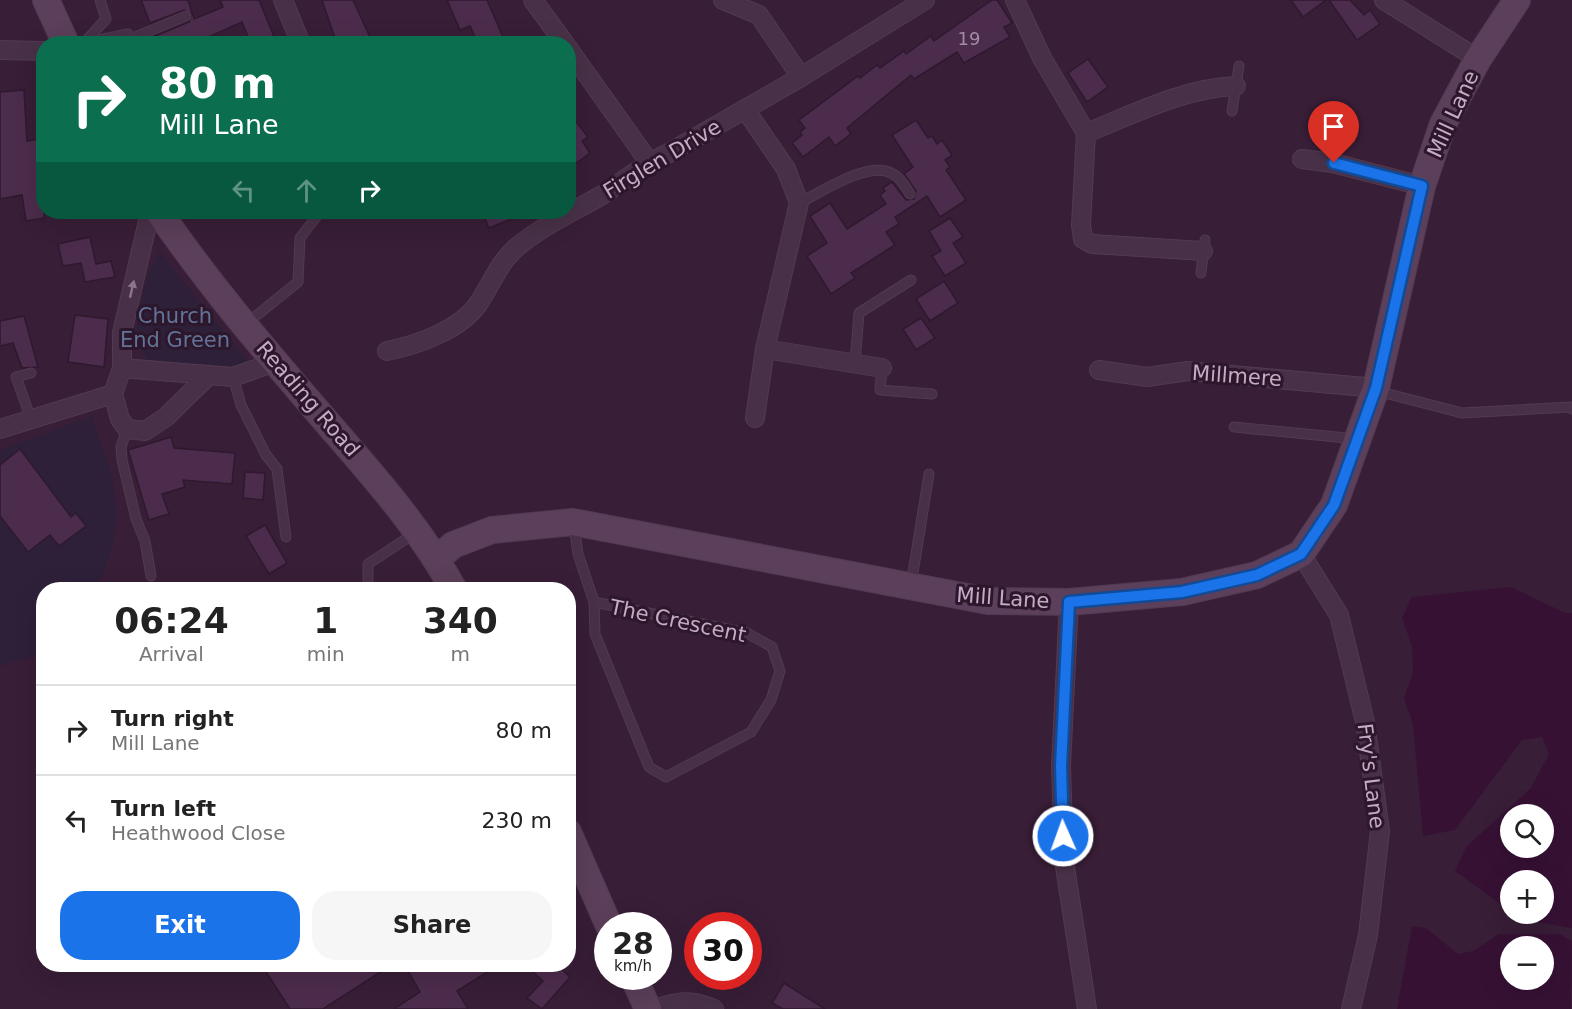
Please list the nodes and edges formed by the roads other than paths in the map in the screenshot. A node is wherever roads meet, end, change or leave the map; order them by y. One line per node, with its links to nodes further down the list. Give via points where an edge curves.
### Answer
1 (46, 0): 11 (street)
2 (100, 0): 12 (lane, via 106,20)
3 (283, 0): 14 (street)
4 (533, 0): 15 (street)
5 (723, 0): 21 (street, via 759,15)
6 (925, 0): 21 (street, Firglen Drive)
7 (1015, 0): 25 (street, via 1042,58)
8 (1384, 0): 19 (street)
9 (1517, 0): 19 (street, Mill Lane)
10 (186, 16): 13 (lane)
11 (61, 36)
12 (80, 36)
13 (142, 36)
14 (299, 36)
15 (559, 36)
16 (36, 47): 17 (street)
17 (0, 50)
18 (576, 59): 28 (street)
19 (1478, 59): 30 (street, Mill Lane, via 1443,124)
20 (1239, 66): 22 (lane)
21 (801, 77): 23 (street, Firglen Drive)
22 (1236, 86): 24 (lane); 25 (street, via 1174,98)
23 (745, 109): 28 (street, Firglen Drive); 32 (street, via 786,169)
24 (1232, 111)
25 (1086, 133): 38 (street, via 1083,239 1092,244)
26 (1339, 140): 29 (lane)
27 (1302, 159): 29 (street)
28 (649, 162): 33 (street, Firglen Drive, via 633,176)
29 (1334, 163): 30 (street)
30 (1422, 186): 52 (street, Mill Lane)
31 (910, 194): 32 (lane, via 894,174 866,171)
32 (799, 203): 42 (street)
33 (576, 209)
34 (148, 219): 46 (street, one-way to 34, via 122,333)
35 (164, 219): 41 (street, Reading Road)
36 (315, 219): 41 (lane, via 300,238 298,282)
37 (558, 219): 43 (street, Firglen Drive, via 514,249 477,306 441,334)
38 (1204, 246): 39 (lane)
39 (1201, 273)
40 (911, 280): 45 (lane, via 859,313)
41 (244, 325): 44 (street, Reading Road)
42 (765, 350): 45 (street); 56 (street)
43 (387, 351)
44 (275, 362): 51 (street); 64 (street, Reading Road, via 372,473)
45 (855, 363): 47 (street)
46 (122, 368): 50 (street); 53 (street)
47 (882, 368): 54 (lane, via 880,390)
48 (1099, 370): 52 (street, Millmere, via 1148,377 1188,371)
49 (31, 373): 57 (lane, via 16,377)
50 (208, 376): 51 (street); 60 (street, via 166,417 145,431)
51 (232, 377): 65 (lane, via 241,405 277,469)
52 (1375, 389): 55 (lane, via 1462,413); 61 (street, Mill Lane)
53 (113, 394): 57 (street); 60 (street)
54 (932, 394)
55 (1572, 409)
56 (755, 418)
57 (31, 419): 59 (street)
58 (1234, 427): 61 (lane)
59 (0, 429)
60 (127, 429): 68 (lane, via 121,447 122,460 136,519 146,541)
61 (1358, 439): 66 (street, Mill Lane, via 1334,505)
62 (929, 474): 71 (lane)
63 (573, 522): 67 (street, Mill Lane, via 492,530 453,545); 71 (street, Mill Lane); 73 (lane, The Crescent, via 578,554)
64 (417, 532): 67 (street, Reading Road); 69 (lane, via 368,564)
65 (286, 537)
66 (1301, 554): 72 (street, Mill Lane, via 1257,575 1182,592); 81 (street, Fry's Lane, via 1339,615 1365,722 1380,831 1368,935)
67 (437, 559): 70 (street, Reading Road)
68 (151, 576)
69 (368, 582)
70 (450, 582)
71 (911, 588): 72 (street, Mill Lane, via 988,601)
72 (1069, 602): 80 (street, via 1061,766 1064,860)
73 (594, 603): 73 (lane, The Crescent, via 595,634 649,767 666,777 751,732 771,700 780,671 772,647 747,633)
74 (576, 854): 75 (street)
75 (603, 912)
76 (639, 990): 77 (street)
77 (648, 1009)
78 (653, 1009): 79 (street, via 697,1001)
79 (714, 1009)
80 (1087, 1009)
81 (1351, 1009)

